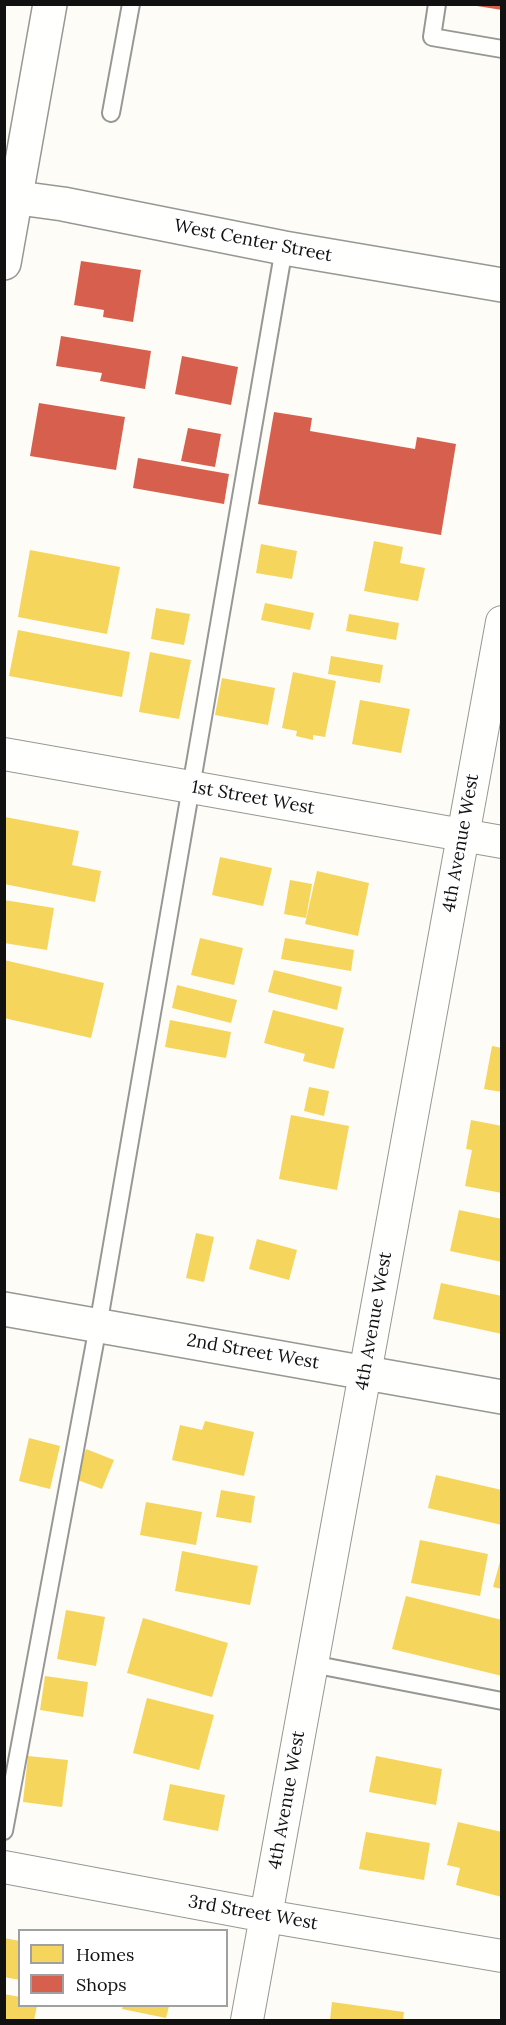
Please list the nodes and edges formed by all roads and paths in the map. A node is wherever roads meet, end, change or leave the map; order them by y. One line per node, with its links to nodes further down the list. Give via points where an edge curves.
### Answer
1 (50, 4): 6 (street)
2 (131, 4): 5 (lane)
3 (437, 4): 4 (lane, via 432,37)
4 (501, 50)
5 (111, 113)
6 (10, 197): 7 (street, West Center Street); 8 (street)
7 (284, 248): 9 (street, West Center Street); 12 (lane)
8 (4, 263)
9 (501, 285)
10 (501, 622): 13 (street, 4th Avenue West)
11 (4, 754): 12 (street, 1st Street West)
12 (189, 787): 13 (street, 1st Street West); 16 (lane)
13 (462, 835): 14 (street, 1st Street West); 17 (street, 4th Avenue West)
14 (501, 842)
15 (4, 1309): 16 (street, 2nd Street West)
16 (98, 1326): 17 (street, 2nd Street West); 21 (lane)
17 (365, 1371): 18 (street, 2nd Street West); 19 (street, 4th Avenue West)
18 (501, 1397)
19 (312, 1665): 20 (lane); 23 (street, 4th Avenue West)
20 (501, 1701)
21 (4, 1831)
22 (4, 1868): 23 (street, 3rd Street West)
23 (266, 1916): 24 (street, 3rd Street West); 25 (street, 4th Avenue West)
24 (501, 1956)
25 (247, 2020)

